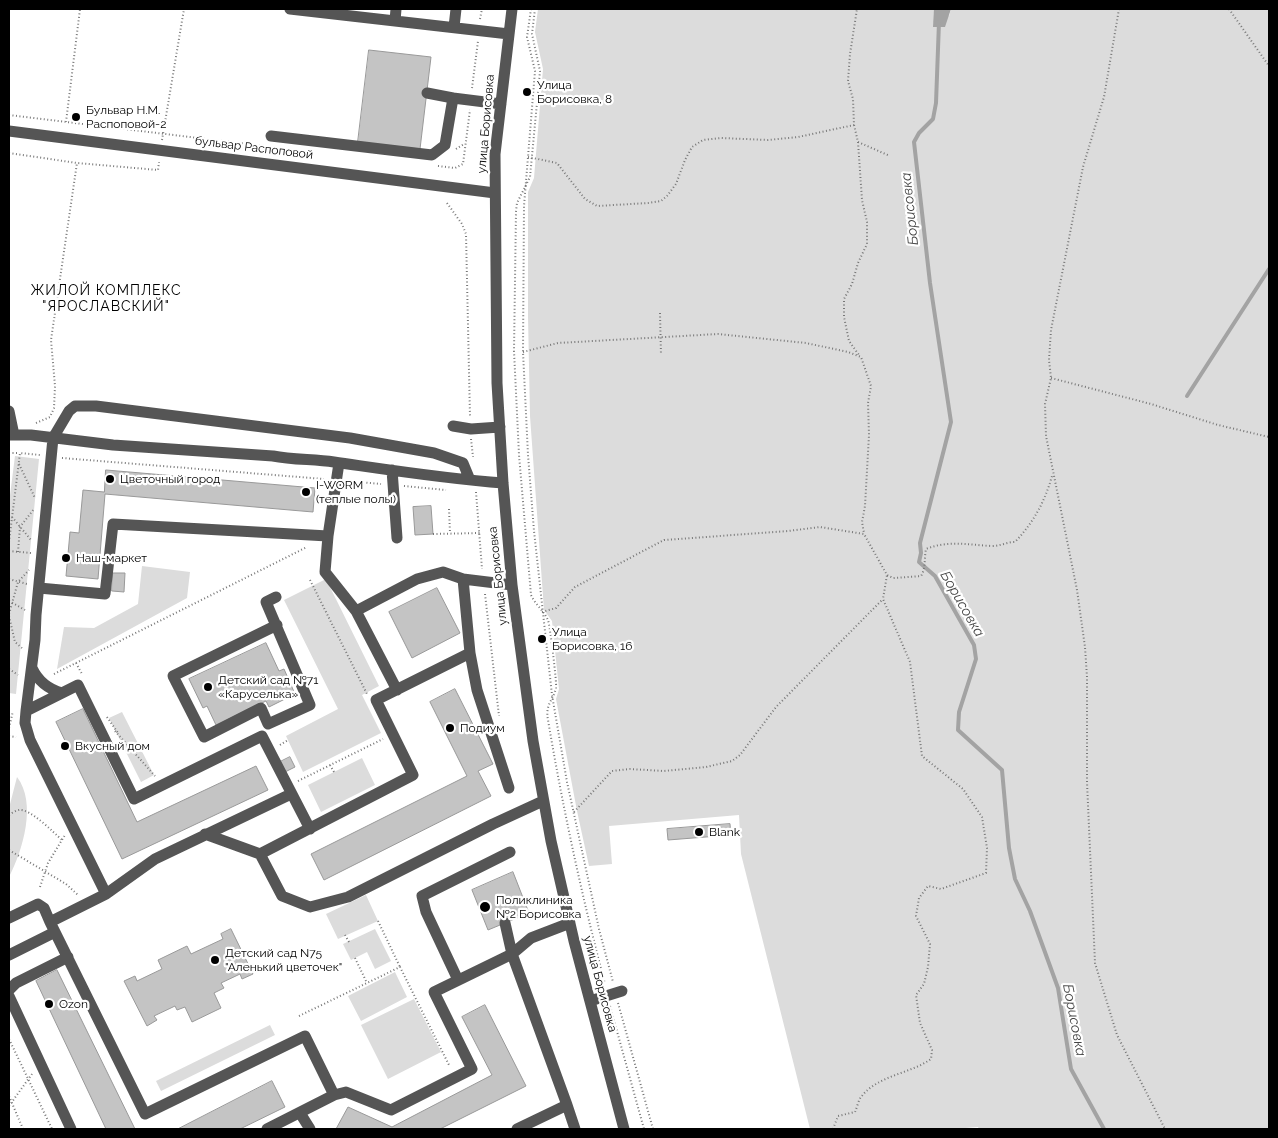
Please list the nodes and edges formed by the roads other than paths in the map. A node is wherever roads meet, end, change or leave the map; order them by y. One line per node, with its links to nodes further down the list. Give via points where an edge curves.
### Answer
1 (290, 9): 5 (street)
2 (396, 9): 5 (street)
3 (456, 9): 6 (street)
4 (512, 9): 7 (street, улица Борисовка)
5 (395, 21): 6 (street)
6 (454, 27): 7 (street)
7 (509, 34): 10 (street, улица Борисовка)
8 (427, 93): 9 (street)
9 (453, 98): 10 (street); 12 (street, via 445,145 432,155)
10 (500, 104): 13 (street, улица Борисовка)
11 (9, 132): 13 (street, бульвар Распоповой)
12 (271, 136)
13 (495, 193): 16 (street, улица Борисовка)
14 (9, 411): 17 (street)
15 (453, 426): 16 (street, via 470,429)
16 (500, 427): 22 (street, улица Борисовка)
17 (12, 435): 18 (street)
18 (53, 438): 19 (street); 21 (street, via 69,411 76,406 96,406 350,438 434,453 463,463); 27 (street)
19 (339, 463): 20 (street); 23 (street)
20 (392, 470): 21 (street); 24 (street)
21 (472, 480): 22 (street)
22 (503, 483): 26 (street, улица Борисовка)
23 (328, 536): 27 (street, via 113,524 105,594); 29 (street, via 325,572)
24 (397, 538)
25 (464, 579): 26 (street); 29 (street, via 442,572 417,579); 31 (street)
26 (512, 585): 38 (street, улица Борисовка)
27 (39, 588): 32 (street)
28 (276, 597): 30 (street, via 266,602)
29 (356, 611): 33 (street)
30 (277, 625): 30 (street, via 310,705 268,724 261,708 204,736 173,676)
31 (470, 653): 33 (street); 36 (street, via 477,690)
32 (32, 668): 34 (street, via 46,686); 35 (street)
33 (397, 690): 39 (street, via 376,700 413,775)
34 (62, 693): 35 (street); 37 (street, via 78,685 134,799 262,736)
35 (26, 711): 43 (street, via 28,734)
36 (509, 788)
37 (289, 790): 39 (street); 40 (street)
38 (543, 801): 42 (street, via 348,897 310,907 282,896); 46 (street, улица Борисовка)
39 (310, 829): 42 (street)
40 (205, 834): 42 (street); 43 (street, via 155,859)
41 (510, 852): 51 (street, via 422,896 426,912)
42 (260, 854)
43 (106, 894): 47 (street)
44 (9, 918): 47 (street, via 38,904 44,908)
45 (506, 923): 49 (street)
46 (570, 923): 49 (street, via 532,938); 55 (street, улица Борисовка)
47 (53, 927): 48 (street); 50 (street)
48 (9, 954)
49 (512, 954): 51 (street); 57 (street)
50 (68, 958): 52 (street, via 16,983); 56 (street, via 146,1114 305,1036)
51 (458, 980): 56 (street, via 434,992 472,1069 391,1110 346,1092)
52 (9, 990)
53 (615, 993): 55 (street)
54 (9, 996): 59 (street)
55 (590, 1001): 64 (street, улица Борисовка)
56 (334, 1096): 58 (street)
57 (567, 1105): 62 (street); 63 (street)
58 (300, 1113): 60 (street); 61 (street)
59 (71, 1129)
60 (267, 1129)
61 (310, 1129)
62 (518, 1129)
63 (575, 1129)
64 (624, 1129)

